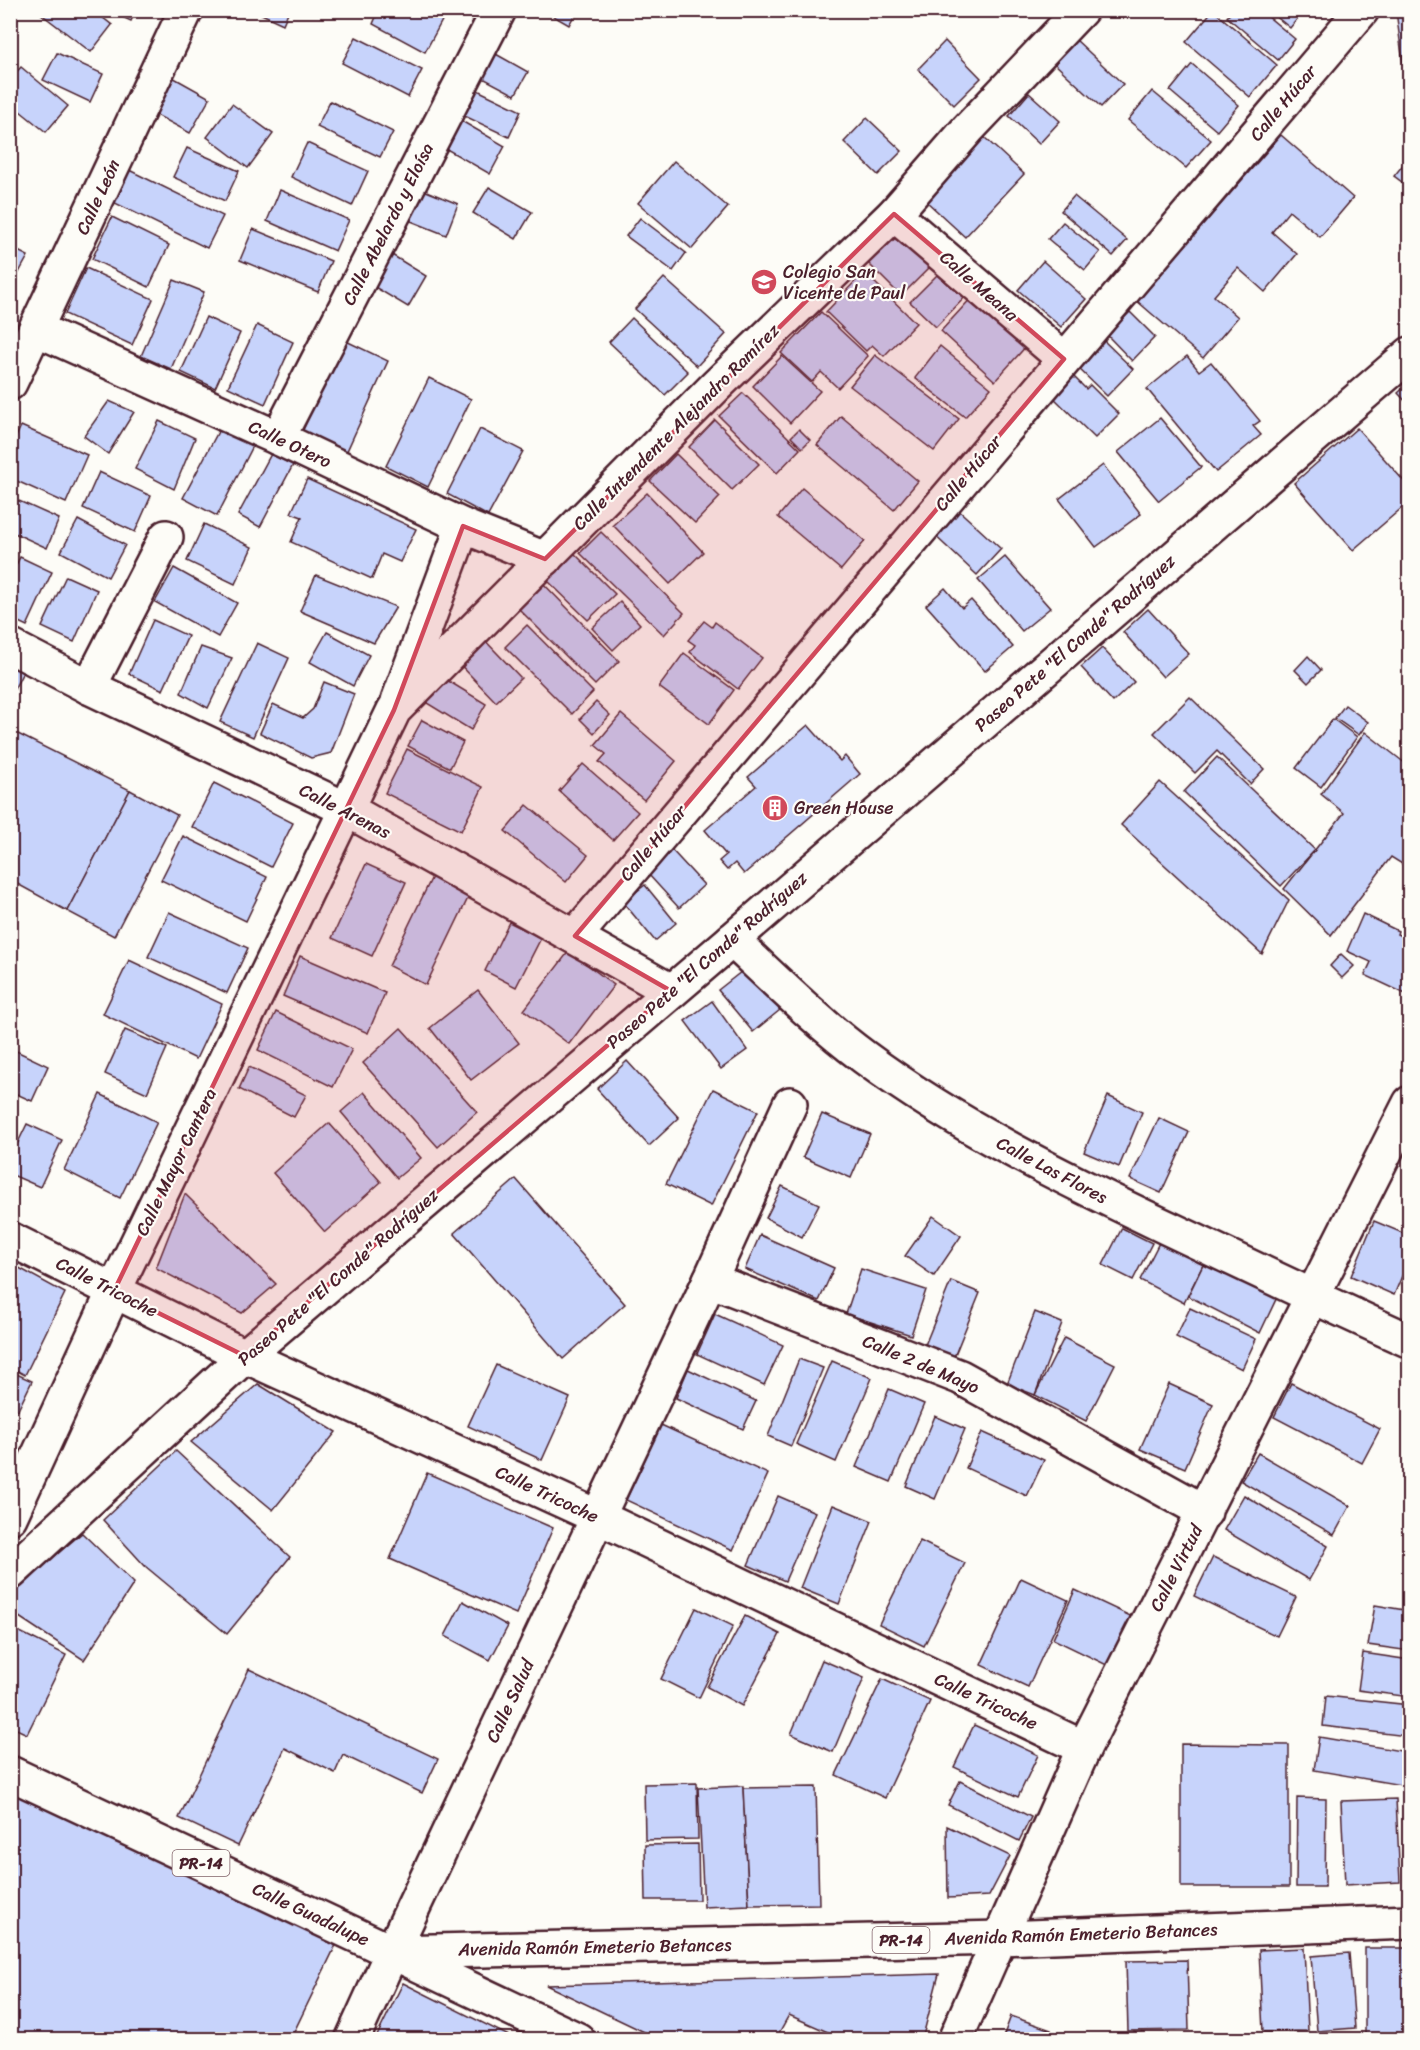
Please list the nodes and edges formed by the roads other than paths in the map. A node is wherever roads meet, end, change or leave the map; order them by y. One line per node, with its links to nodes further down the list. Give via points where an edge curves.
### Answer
1 (186, 10): 6 (street, Calle León)
2 (499, 10): 10 (street, Calle Abelardo y Eloísa)
3 (1082, 10): 5 (street, Calle Intendente Alejandro Ramírez)
4 (1362, 10): 8 (street, Calle Húcar)
5 (894, 213): 8 (street, Calle Meana); 13 (street, Calle Intendente Alejandro Ramírez)
6 (36, 329): 9 (street, Calle León); 10 (street, Calle Otero)
7 (1410, 354): 19 (street, Paseo Pete "El Conde" Rodríguez)
8 (1064, 359): 18 (street, Calle Húcar)
9 (10, 383)
10 (278, 438): 11 (street, Calle Otero)
11 (463, 526): 13 (street, Calle Otero); 16 (street)
12 (166, 537): 15 (street)
13 (545, 559): 16 (street, Calle Intendente Alejandro Ramírez)
14 (10, 646): 15 (street, Calle Arenas)
15 (89, 687): 17 (street, Calle Arenas)
16 (394, 710): 17 (street, Calle Intendente Alejandro Ramírez)
17 (346, 809): 18 (street, Calle Arenas); 25 (street, Calle Mayor Cantera)
18 (575, 936): 20 (street, Calle Arenas)
19 (732, 940): 20 (street, Paseo Pete "El Conde" Rodríguez); 26 (street, Calle Las Flores, via 818,1020 922,1096 1093,1193)
20 (671, 991): 28 (street, Paseo Pete "El Conde" Rodríguez)
21 (1410, 1103): 26 (street, Calle Virtud)
22 (790, 1104): 24 (street)
23 (10, 1239): 25 (street, Calle Tricoche)
24 (710, 1280): 29 (street, Calle 2 de Mayo, via 960,1377); 30 (street, Calle Salud)
25 (114, 1291): 28 (street, Calle Tricoche); 31 (street, Calle Mayor Cantera)
26 (1313, 1297): 27 (street, Calle Las Flores); 29 (street, Calle Virtud)
27 (1410, 1341)
28 (245, 1356): 30 (street, Calle Tricoche); 32 (street, Paseo Pete "El Conde" Rodríguez)
29 (1205, 1512): 33 (street, Calle Virtud)
30 (596, 1516): 33 (street, Calle Tricoche); 37 (street, Calle Salud)
31 (10, 1517)
32 (10, 1573)
33 (1084, 1748): 36 (street, Calle Virtud)
34 (10, 1773): 37 (street, Calle Guadalupe / PR-14)
35 (1410, 1922): 36 (street, Avenida Ramón Emeterio Betances / PR-14)
36 (1001, 1938): 37 (street, Avenida Ramón Emeterio Betances / PR-14); 40 (street, Calle Virtud)
37 (392, 1952): 38 (street, Calle Salud); 39 (street, Calle Guadalupe)
38 (352, 2040)
39 (578, 2040)
40 (955, 2040)

